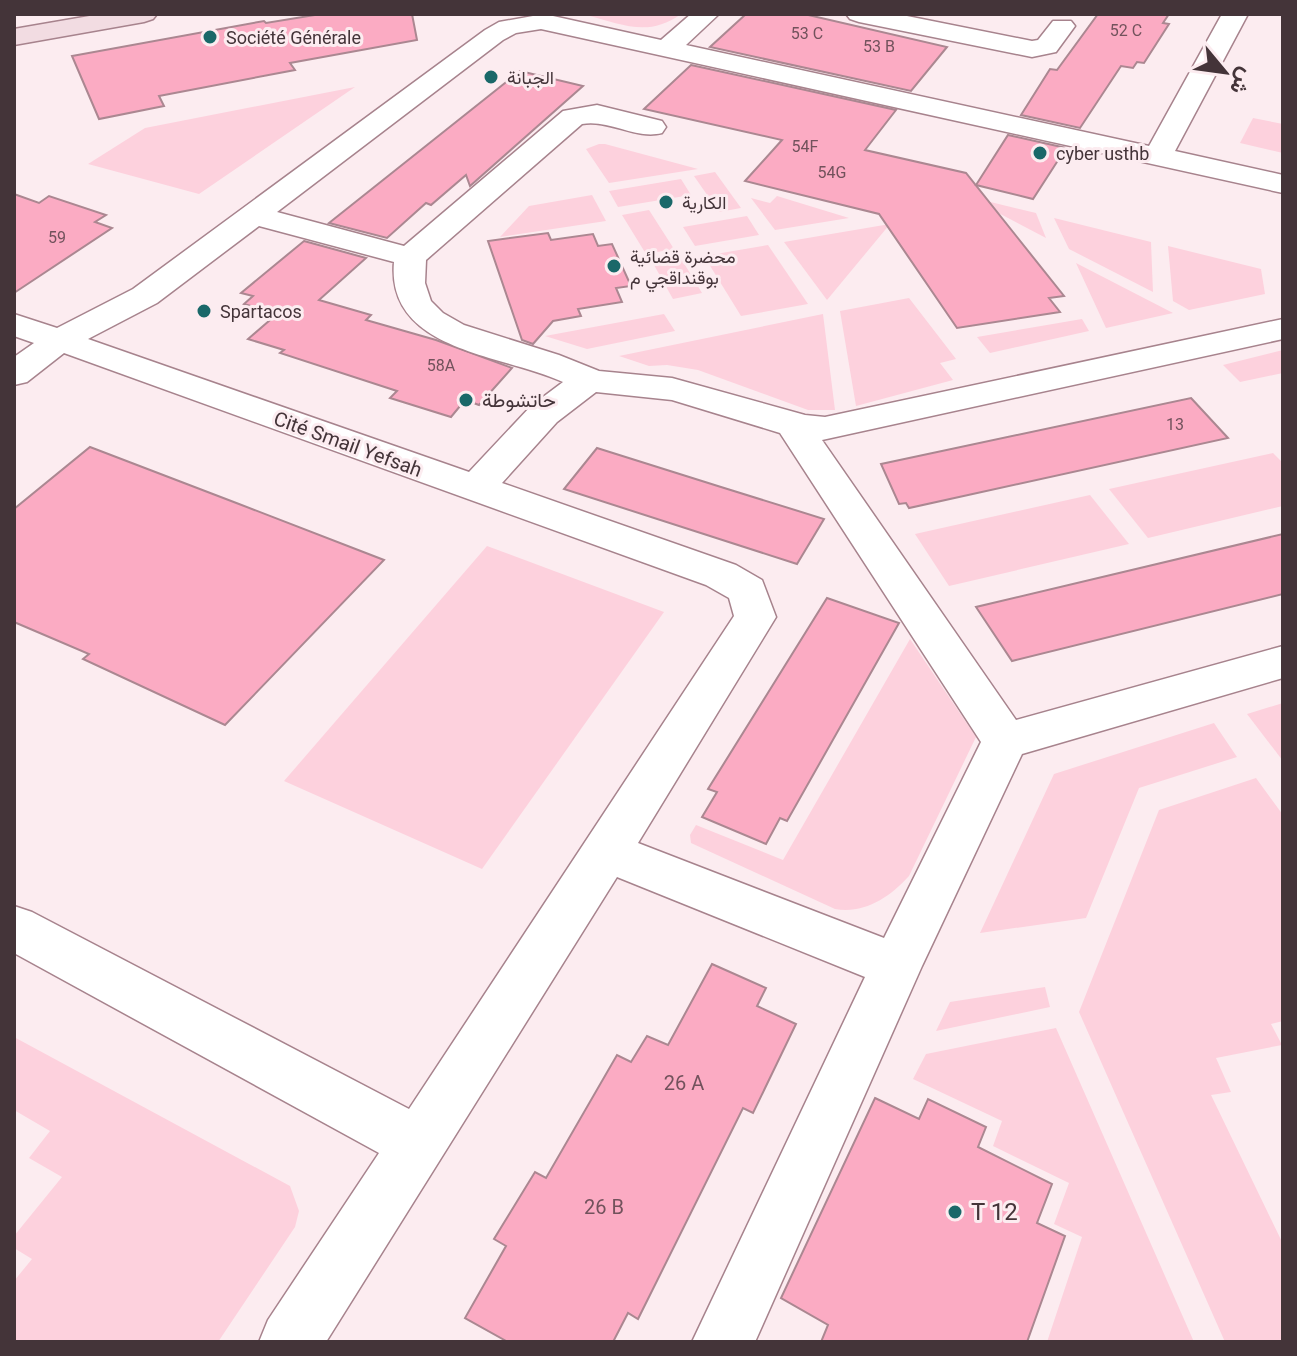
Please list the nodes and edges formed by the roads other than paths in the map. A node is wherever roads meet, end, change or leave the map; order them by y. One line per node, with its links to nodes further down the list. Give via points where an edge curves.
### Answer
1 (144, 14): 8 (main road)
2 (706, 14): 9 (street)
3 (859, 14): 6 (street, via 1032,49 1047,46)
4 (1235, 14): 11 (street)
5 (520, 18): 9 (street); 13 (street)
6 (1066, 20): 7 (street)
7 (1032, 21)
8 (14, 37)
9 (666, 49): 11 (street)
10 (652, 127): 14 (street, via 597,113 573,117)
11 (1158, 156): 12 (street)
12 (1283, 184)
13 (254, 215): 14 (street); 17 (street, via 145,296)
14 (410, 257): 19 (street, via 405,276 414,298 423,314 440,326)
15 (14, 324): 17 (street, Cité Smail Yefsah)
16 (1283, 329): 20 (street, via 850,426)
17 (61, 339): 18 (street); 21 (street, Cité Smail Yefsah)
18 (14, 374)
19 (589, 380): 20 (street, via 672,389); 21 (street, via 544,414)
20 (795, 428): 23 (street)
21 (475, 489): 24 (street, Cité Smail Yefsah, via 683,560 747,590 755,617)
22 (1283, 662): 23 (street)
23 (1005, 741): 26 (street)
24 (607, 852): 26 (street); 27 (street, Cité Smail Yefsah)
25 (14, 928): 27 (street)
26 (896, 966): 29 (street)
27 (418, 1144): 28 (street, Cité Smail Yefsah)
28 (290, 1342)
29 (723, 1342)

